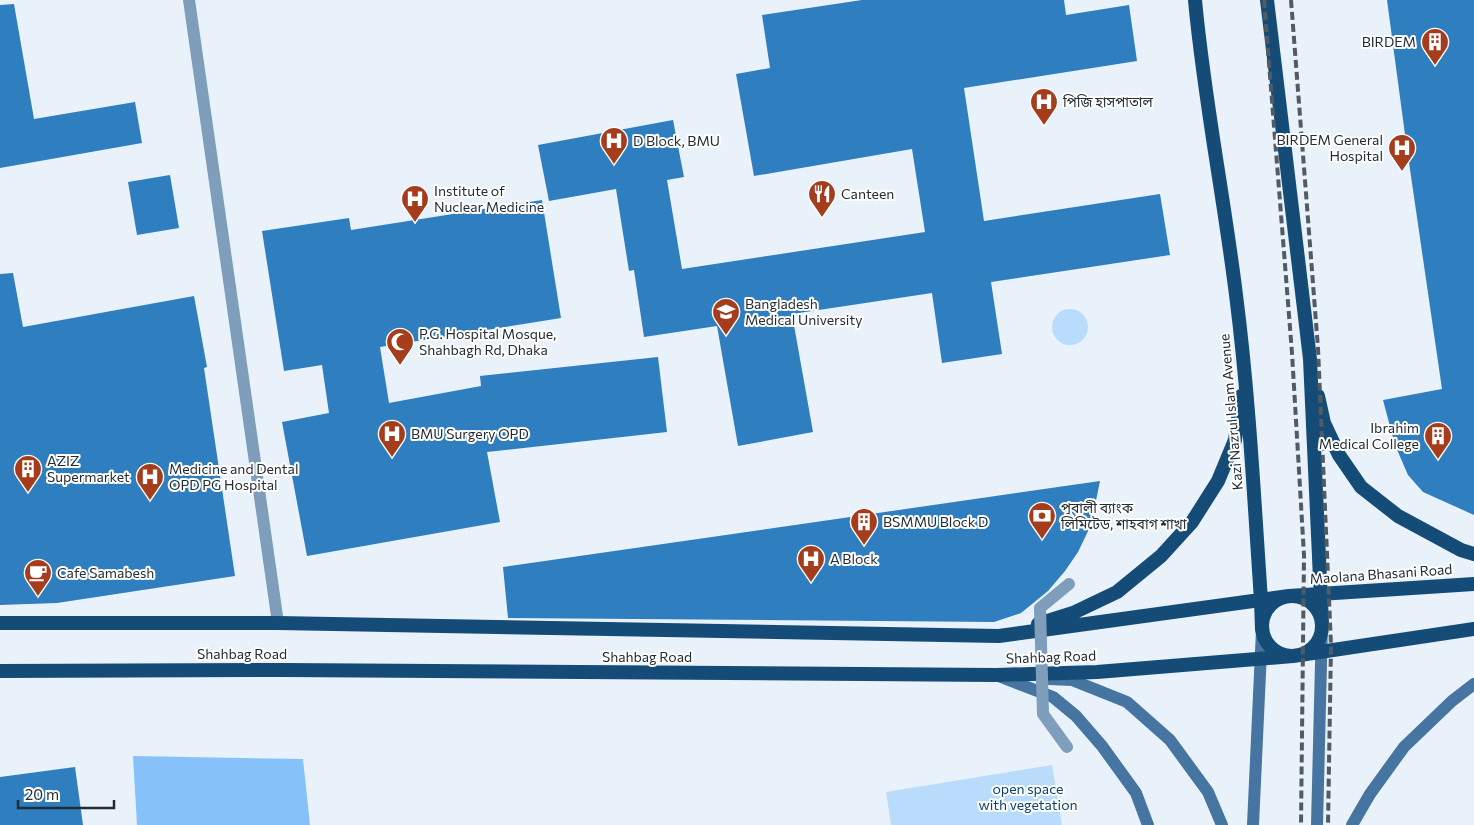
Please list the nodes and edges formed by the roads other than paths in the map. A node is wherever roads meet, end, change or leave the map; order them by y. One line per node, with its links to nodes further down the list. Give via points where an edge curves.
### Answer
1 (190, 0): 13 (street)
2 (1195, 0): 5 (highway, Kazi Nazrul Islam Avenue)
3 (1267, 0): 4 (highway)
4 (1310, 359): 6 (highway, via 1324,423 1339,455 1361,487 1398,516); 9 (highway)
5 (1245, 369): 11 (highway, Kazi Nazrul Islam Avenue); 17 (highway, via 1235,440 1218,481 1192,522 1161,556 1117,592 1073,613)
6 (1474, 554)
7 (1069, 584): 24 (street, bridge, via 1040,608 1043,714)
8 (1474, 584): 9 (highway, Maolana Bhasani Road)
9 (1321, 594): 10 (highway, Maolana Bhasani Road); 14 (highway)
10 (1289, 596): 11 (highway, Shahbag Road); 14 (highway, via 1308,600 1320,614); 16 (highway, via 1280,598 1266,611)
11 (1261, 600): 16 (highway, Kazi Nazrul Islam Avenue); 17 (highway, Shahbag Road)
12 (0, 623): 13 (highway, Shahbag Road)
13 (278, 623): 17 (highway, Shahbag Road)
14 (1322, 623): 18 (main road); 19 (highway, via 1318,642 1303,654)
15 (1474, 629): 18 (highway)
16 (1262, 630): 19 (highway, via 1269,646 1276,652); 20 (main road, Kazi Nazrul Islam Avenue)
17 (999, 636)
18 (1321, 652): 19 (highway); 28 (main road)
19 (1293, 656): 20 (highway, Shahbag Road)
20 (1261, 658): 22 (highway, Shahbag Road, via 1097,672); 27 (main road, Kazi Nazrul Islam Avenue)
21 (0, 671): 22 (highway, Shahbag Road)
22 (996, 675): 25 (main road, via 1053,697 1076,716 1136,792); 26 (main road, via 1072,680 1127,702 1170,740 1208,792)
23 (1474, 684): 29 (main road, via 1404,747)
24 (1067, 747)
25 (1148, 825)
26 (1222, 825)
27 (1253, 825)
28 (1316, 825)
29 (1352, 825)

